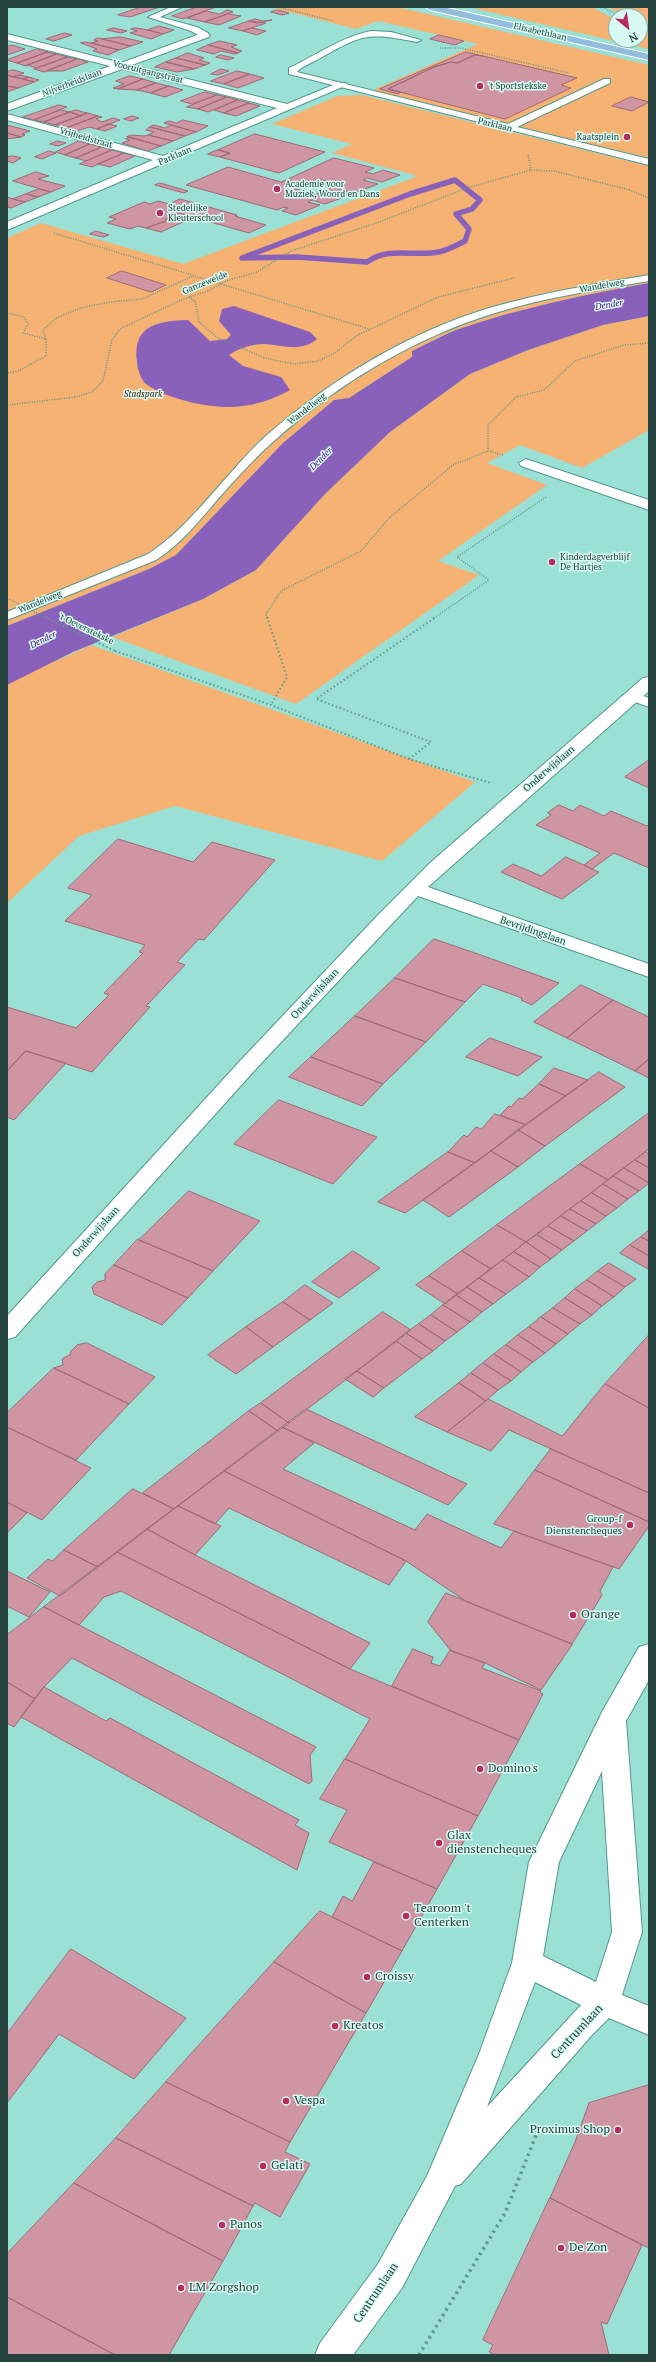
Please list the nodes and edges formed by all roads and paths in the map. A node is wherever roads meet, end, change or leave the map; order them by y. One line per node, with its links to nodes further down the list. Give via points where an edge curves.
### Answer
1 (178, 7): 5 (lane, via 152,17 194,29)
2 (278, 7): 4 (path)
3 (430, 7): 9 (main road, Elisabethlaan)
4 (383, 33): 7 (lane, Parklaan); 12 (lane, Parklaan, via 362,36 328,50 292,70 294,74)
5 (205, 35): 10 (street, Nijverheidslaan)
6 (7, 38): 10 (street, Vooruitgangstraat)
7 (417, 40)
8 (440, 48): 11 (path, via 461,48)
9 (649, 57)
10 (121, 65): 13 (street, Nijverheidslaan); 14 (street, Vooruitgangstraat)
11 (607, 82): 16 (lane)
12 (342, 86): 14 (street, Parklaan); 16 (lane, Parklaan)
13 (7, 108)
14 (288, 108): 17 (street, Parklaan)
15 (7, 116): 17 (street, Vrijheidstraat)
16 (507, 128): 18 (lane, Parklaan)
17 (164, 160): 21 (street, Parklaan)
18 (649, 162)
19 (649, 198): 24 (path, Ganzeweide, via 630,190 554,171 531,170 466,189 379,222 291,251 257,272)
20 (7, 214): 21 (street)
21 (10, 223): 22 (path)
22 (194, 276): 24 (path); 28 (path, via 142,299 110,302 74,310 56,318 44,330)
23 (649, 278): 38 (lane, Wandelweg, via 526,301 472,317 402,346 329,391 276,434 210,501 186,533 172,545 152,557)
24 (220, 284): 25 (path, Ganzeweide); 27 (path)
25 (189, 297): 30 (path, via 195,301 199,322 218,338); 32 (path, Ganzeweide, via 120,329 112,340 103,381 92,392 76,397)
26 (7, 314): 28 (path, via 24,317 28,324 23,333)
27 (370, 329)
28 (46, 339): 31 (path, via 46,356 18,371)
29 (649, 343): 33 (path, via 624,345 575,361 544,390 516,398 488,425)
30 (240, 350)
31 (7, 373)
32 (7, 405)
33 (488, 451): 34 (path); 42 (path, via 453,465 389,518 361,551 281,591 266,614 287,677)
34 (526, 463): 35 (street)
35 (581, 482): 36 (street); 43 (path, via 557,490 457,557 489,580 316,699 431,742)
36 (649, 505)
37 (7, 598): 42 (path, 't Oeverstekske, bridge, via 115,651)
38 (7, 616)
39 (649, 682): 40 (street, Onderwijslaan)
40 (632, 696): 41 (lane); 44 (street, Onderwijslaan)
41 (649, 703)
42 (270, 705): 43 (path, 't Oeverstekske)
43 (409, 759): 44 (path, 't Oeverstekske)
44 (522, 793): 45 (street, Onderwijslaan, via 438,866)
45 (416, 889): 46 (street, Bevrijdingslaan); 47 (street, Onderwijslaan, via 247,1066)
46 (649, 971)
47 (7, 1331)
48 (649, 1655): 49 (street, Centrumlaan)
49 (612, 1720): 50 (street, Centrumlaan, via 544,1862); 51 (street, Centrumlaan, via 627,1932)
50 (527, 1963): 51 (street); 54 (street, Centrumlaan, via 494,2054)
51 (605, 2002): 52 (street); 54 (street, Centrumlaan)
52 (649, 2021)
53 (540, 2126): 56 (path, via 505,2213)
54 (439, 2186): 55 (street, Centrumlaan, via 390,2276)
55 (332, 2355)
56 (419, 2355)

